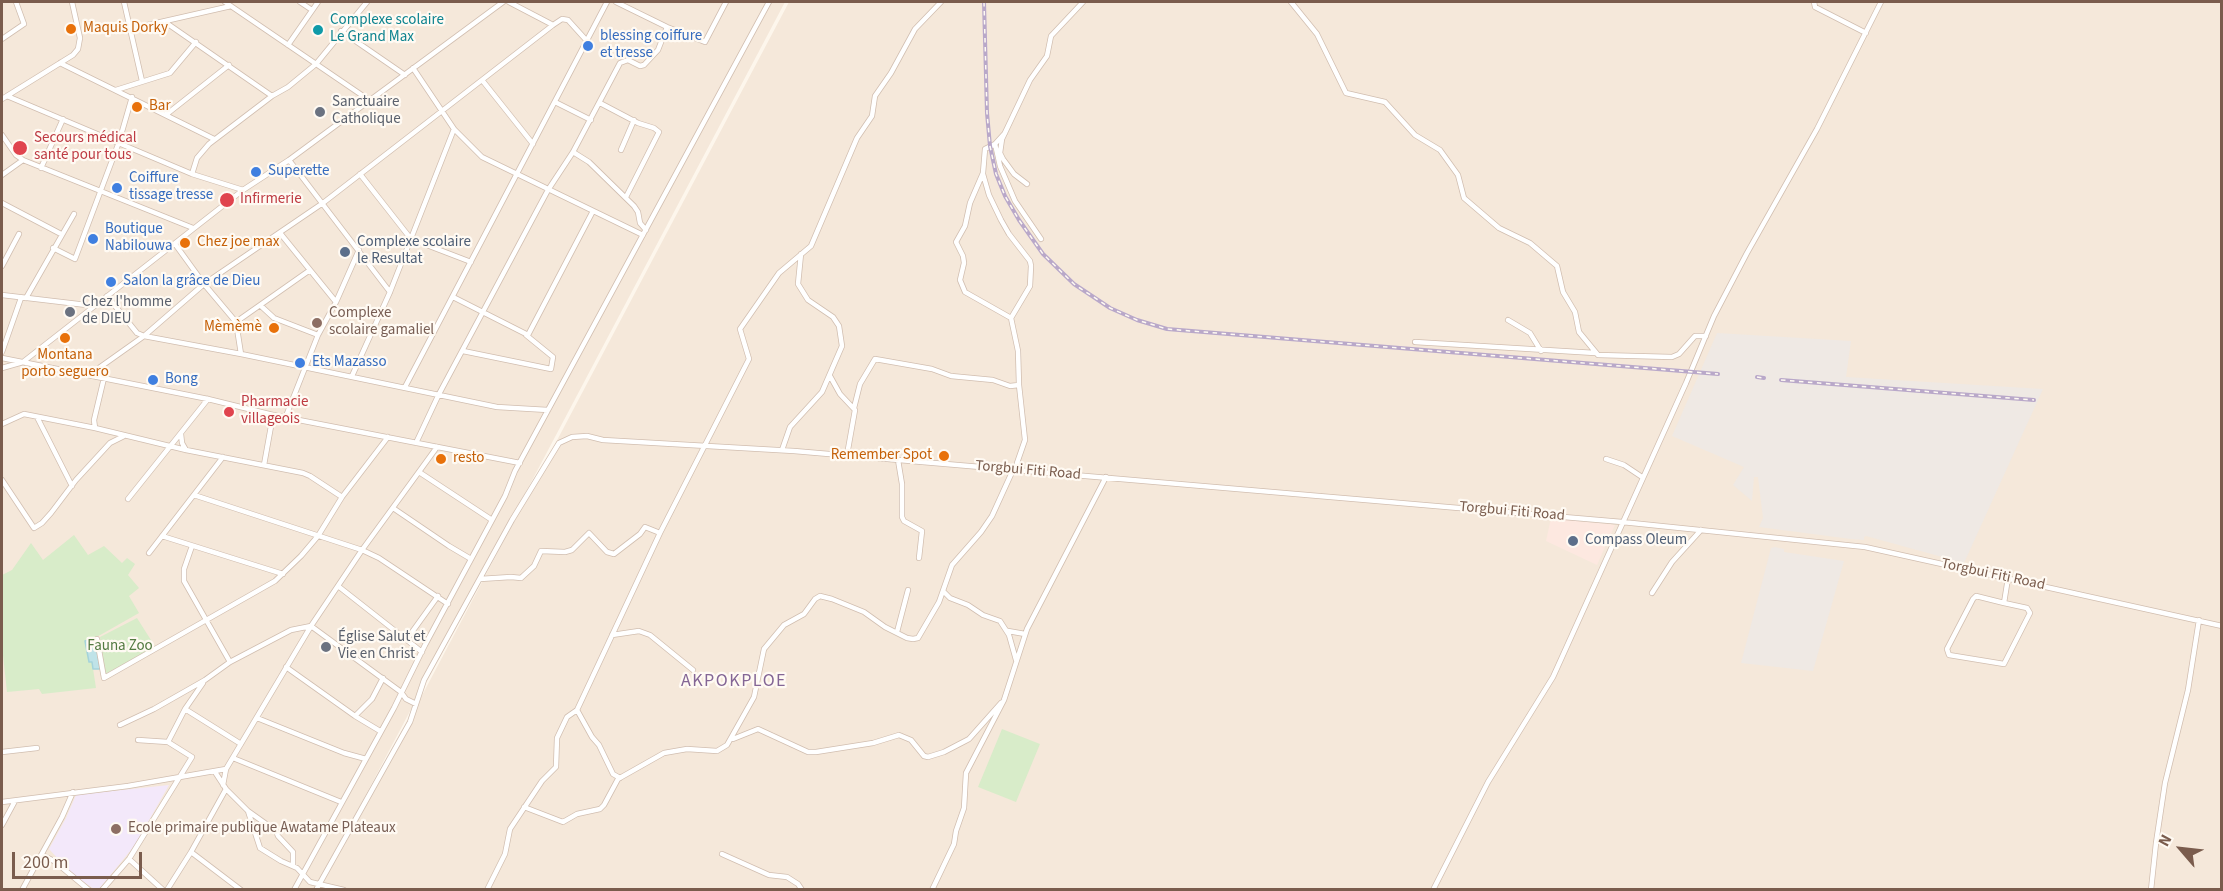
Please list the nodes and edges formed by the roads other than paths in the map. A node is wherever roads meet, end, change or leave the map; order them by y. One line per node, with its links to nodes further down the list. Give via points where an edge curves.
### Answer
1 (16, 2): 29 (street, via 24,24)
2 (72, 2): 33 (street, via 80,38 78,49)
3 (124, 2): 26 (street)
4 (225, 2): 20 (street)
5 (300, 2): 22 (street)
6 (318, 2): 22 (street)
7 (364, 2): 27 (street)
8 (503, 2): 36 (street)
9 (510, 2): 24 (street)
10 (607, 2): 30 (street)
11 (616, 2): 21 (street)
12 (630, 2): 21 (street)
13 (726, 2): 25 (street, via 705,42)
14 (770, 2): 79 (street)
15 (941, 2): 88 (street, via 915,29 875,96 872,116 857,138 811,246)
16 (1083, 2): 53 (street, via 1051,36 1047,56 1024,90)
17 (1291, 2): 114 (street, via 1317,34 1346,93 1385,102 1415,135 1440,150 1458,175 1464,198 1499,228 1530,243 1557,266 1579,332)
18 (1814, 2): 28 (street, via 1815,8)
19 (1881, 2): 28 (street)
20 (231, 6): 23 (street); 32 (street)
21 (627, 7): 25 (street)
22 (312, 10): 32 (street)
23 (165, 22): 26 (street); 31 (street)
24 (553, 25): 30 (street, via 568,20); 38 (street)
25 (667, 27): 46 (street, via 658,50 645,63 620,63)
26 (130, 29): 39 (street)
27 (341, 31): 34 (street); 37 (street)
28 (1866, 33): 108 (street)
29 (2, 39)
30 (587, 41): 45 (street)
31 (196, 42): 35 (street); 39 (street, via 170,73)
32 (288, 45): 34 (street)
33 (60, 63): 40 (street); 42 (street)
34 (316, 64): 41 (street); 44 (street)
35 (229, 65): 41 (street); 48 (street)
36 (413, 68): 37 (street); 47 (street)
37 (405, 75): 44 (street)
38 (482, 80): 47 (street); 57 (street)
39 (142, 81): 40 (street)
40 (116, 90): 43 (street)
41 (272, 96): 55 (street)
42 (4, 98): 49 (street)
43 (132, 98): 48 (street); 56 (street)
44 (369, 100): 62 (street)
45 (555, 102): 50 (street); 57 (street)
46 (600, 103): 50 (street); 51 (street)
47 (443, 110): 52 (street); 66 (street)
48 (166, 114): 55 (street)
49 (63, 119): 56 (street); 63 (street)
50 (591, 120): 60 (street)
51 (634, 120): 59 (street); 73 (street, via 659,134)
52 (454, 129): 68 (street, via 482,157); 83 (street)
53 (1005, 133): 58 (street); 69 (street, via 1000,153 1014,174)
54 (2, 135): 61 (street)
55 (214, 139): 65 (street, via 197,158)
56 (119, 142): 65 (street); 72 (street)
57 (533, 144): 68 (street)
58 (995, 144): 64 (street, via 985,149); 84 (street, via 1015,201)
59 (621, 150)
60 (573, 152): 70 (street); 73 (street)
61 (22, 160): 63 (street); 67 (street)
62 (289, 160): 71 (street); 75 (street)
63 (41, 168): 72 (street)
64 (983, 173): 102 (street, via 1001,220 1031,266 1030,286); 102 (street, via 956,242 964,263 960,280 965,292)
65 (192, 174): 71 (street)
66 (360, 174): 75 (street); 83 (street)
67 (2, 175)
68 (517, 176): 70 (street); 89 (street)
69 (1027, 183)
70 (548, 189): 76 (street); 101 (street)
71 (243, 190): 78 (street)
72 (99, 192): 78 (street); 86 (street, via 75,259)
73 (626, 197): 79 (street, via 637,209)
74 (2, 203): 82 (street)
75 (323, 203): 80 (street); 87 (street)
76 (593, 211): 79 (street); 106 (street)
77 (74, 214): 82 (street)
78 (194, 228): 85 (street)
79 (644, 232): 128 (street)
80 (280, 233): 91 (street); 92 (street)
81 (19, 234): 90 (street)
82 (62, 234): 86 (street)
83 (411, 238): 89 (street); 93 (street)
84 (1041, 239)
85 (175, 244): 92 (street); 95 (street)
86 (53, 248): 97 (street)
87 (359, 250): 93 (street); 98 (street)
88 (801, 254): 121 (street, via 798,284 803,294 833,317 842,335 840,355); 138 (street, via 779,273 740,329 749,359)
89 (471, 262): 96 (street)
90 (2, 266)
91 (310, 270): 98 (street); 100 (street)
92 (204, 284): 104 (street); 107 (street)
93 (390, 292): 120 (street)
94 (2, 295): 97 (street)
95 (107, 296): 99 (street); 107 (street, via 137,333)
96 (453, 297): 101 (street); 124 (street)
97 (23, 298): 99 (street); 112 (street)
98 (336, 302): 105 (street)
99 (95, 306): 116 (street)
100 (261, 306): 104 (street); 105 (street, via 274,318)
101 (483, 313): 106 (street); 110 (street)
102 (1011, 318): 123 (street, via 1018,351)
103 (1508, 320): 111 (street, via 1530,333)
104 (236, 322): 113 (street)
105 (318, 335): 117 (street)
106 (526, 335): 110 (street, via 553,357 551,369)
107 (144, 336): 113 (street); 119 (street)
108 (1706, 336): 114 (street, via 1695,336 1672,357); 152 (street)
109 (1415, 342): 111 (street)
110 (463, 351): 125 (street)
111 (1541, 351): 114 (street)
112 (2, 352)
113 (241, 354): 117 (street)
114 (1597, 354)
115 (2, 358): 116 (street)
116 (22, 362): 118 (street); 119 (street)
117 (305, 367): 120 (street); 130 (street)
118 (2, 368)
119 (89, 375): 122 (street)
120 (352, 376): 124 (street)
121 (830, 376): 127 (street); 142 (street, via 822,392 790,427)
122 (104, 378): 126 (street); 133 (street)
123 (1019, 385): 127 (street, via 951,376 875,359 860,384); 149 (street, via 1025,440)
124 (405, 387): 125 (street)
125 (440, 394): 128 (street, via 497,407); 137 (street)
126 (208, 399): 129 (street); 134 (street)
127 (854, 408): 143 (street, via 856,415)
128 (548, 410): 147 (street)
129 (273, 415): 130 (street); 148 (street)
130 (286, 416): 136 (street)
131 (37, 417): 132 (street, via 24,414); 133 (street); 154 (street)
132 (2, 424)
133 (95, 428): 135 (street)
134 (181, 434): 139 (street); 141 (street)
135 (124, 436): 139 (street); 154 (street, via 110,443)
136 (388, 437): 137 (street); 156 (street)
137 (416, 443): 140 (street)
138 (707, 445): 142 (street, Torgbui Fiti Road); 162 (street); 172 (street, Torgbui Fiti Road, via 587,436 559,442)
139 (171, 447): 141 (street); 157 (street)
140 (437, 447): 147 (street); 150 (street)
141 (186, 450): 144 (street)
142 (782, 450): 143 (street, Torgbui Fiti Road)
143 (847, 455): 146 (street, Torgbui Fiti Road)
144 (223, 457): 148 (street); 155 (street)
145 (1606, 459): 152 (street)
146 (898, 460): 149 (street, Torgbui Fiti Road); 168 (street, via 902,517 922,531)
147 (520, 463): 159 (street)
148 (264, 465): 156 (street, via 310,476)
149 (1015, 470): 151 (street, Torgbui Fiti Road); 175 (street, via 992,516 952,565)
150 (419, 472): 158 (street); 159 (street)
151 (1106, 477): 160 (street, Torgbui Fiti Road); 188 (street)
152 (1642, 477): 160 (street)
153 (2, 480): 154 (street, via 34,528 42,524)
154 (72, 486)
155 (194, 495): 163 (street); 164 (street)
156 (342, 497): 164 (street)
157 (128, 499)
158 (393, 508): 166 (street); 169 (street)
159 (492, 520): 169 (street)
160 (1622, 522): 161 (street, Torgbui Fiti Road); 246 (street, via 1553,677 1488,782)
161 (1701, 530): 171 (street, Torgbui Fiti Road, via 1865,547); 176 (street, via 1672,562)
162 (660, 533): 172 (street, via 645,526 635,539 610,554 589,533 572,550 541,551 534,566 521,578); 189 (street)
163 (162, 536): 165 (street); 167 (street)
164 (318, 536): 166 (street); 170 (street)
165 (192, 546): 170 (street); 182 (street, via 184,581)
166 (362, 550): 173 (street); 177 (street)
167 (149, 553)
168 (919, 558)
169 (471, 559): 179 (street)
170 (284, 574): 182 (street)
171 (2007, 578): 181 (street); 183 (street, Torgbui Fiti Road)
172 (480, 579): 201 (street, Torgbui Fiti Road, via 424,680)
173 (338, 586): 184 (street); 191 (street)
174 (908, 590): 186 (street)
175 (943, 591): 178 (street); 180 (street)
176 (1652, 593)
177 (438, 597): 179 (street); 191 (street)
178 (950, 598): 180 (street); 187 (street, via 999,621)
179 (448, 603): 192 (street)
180 (939, 603): 186 (street, via 918,638 907,638)
181 (2004, 603): 181 (street, via 2027,608 2030,613 2004,664 1949,655 1947,649 1973,598)
182 (207, 620): 190 (street, via 104,678); 194 (street)
183 (2199, 620): 185 (street, Torgbui Fiti Road); 247 (street, via 2188,690 2165,783)
184 (310, 626): 194 (street, via 291,630); 195 (street); 197 (street)
185 (2222, 626)
186 (897, 632): 209 (street, via 832,599 815,599 804,614 784,625 764,649 756,693)
187 (1008, 632): 188 (street); 193 (street)
188 (1025, 634): 193 (street)
189 (612, 635): 196 (street, via 639,631 650,635); 203 (street)
190 (97, 639)
191 (408, 639): 192 (street)
192 (422, 652): 199 (street)
193 (1017, 661): 200 (street)
194 (230, 662): 198 (street)
195 (286, 667): 204 (street); 205 (street)
196 (693, 670)
197 (383, 678): 199 (street); 204 (street, via 372,699)
198 (205, 680): 202 (street); 206 (street)
199 (401, 692): 201 (street); 207 (street)
200 (1004, 700): 209 (street, via 969,739 928,757 911,740 899,735 816,752 758,729); 245 (street, via 966,773 964,808 954,844)
201 (416, 704): 234 (street, Torgbui Fiti Road, via 385,769)
202 (185, 709): 210 (street); 211 (street)
203 (577, 710): 219 (street, via 613,774); 225 (street, via 567,717 557,738 556,767)
204 (355, 716): 207 (street)
205 (257, 718): 211 (street); 215 (street)
206 (120, 725)
207 (380, 731): 215 (street)
208 (138, 740): 210 (street)
209 (731, 741): 219 (street, via 717,751 687,749 664,753)
210 (168, 742): 218 (street, via 192,757)
211 (241, 744): 214 (street)
212 (37, 748): 213 (street)
213 (2, 752)
214 (233, 758): 216 (street); 224 (street)
215 (366, 759): 224 (street)
216 (226, 769): 217 (street); 220 (street)
217 (215, 772): 218 (street); 220 (street)
218 (182, 778): 221 (street); 231 (street)
219 (620, 778): 225 (street, via 600,809 563,822)
220 (224, 787): 226 (street); 228 (street)
221 (73, 792): 222 (street); 230 (street)
222 (15, 801): 223 (street); 227 (street)
223 (2, 802)
224 (341, 802): 233 (street)
225 (524, 807): 243 (street, via 510,829 505,854)
226 (248, 811): 232 (street, via 276,831 292,852); 232 (street, via 260,848)
227 (2, 825)
228 (191, 852): 239 (street); 240 (street)
229 (722, 854): 244 (street, via 769,875 787,877)
230 (42, 855): 235 (street); 236 (street)
231 (129, 859): 237 (street); 238 (street)
232 (292, 865): 233 (street)
233 (302, 872): 234 (street); 241 (street)
234 (317, 887): 242 (street)
235 (22, 890)
236 (89, 890)
237 (102, 890)
238 (163, 890)
239 (168, 890)
240 (241, 890)
241 (294, 890)
242 (344, 890)
243 (487, 890)
244 (802, 890)
245 (932, 890)
246 (1433, 890)
247 (2151, 890)

